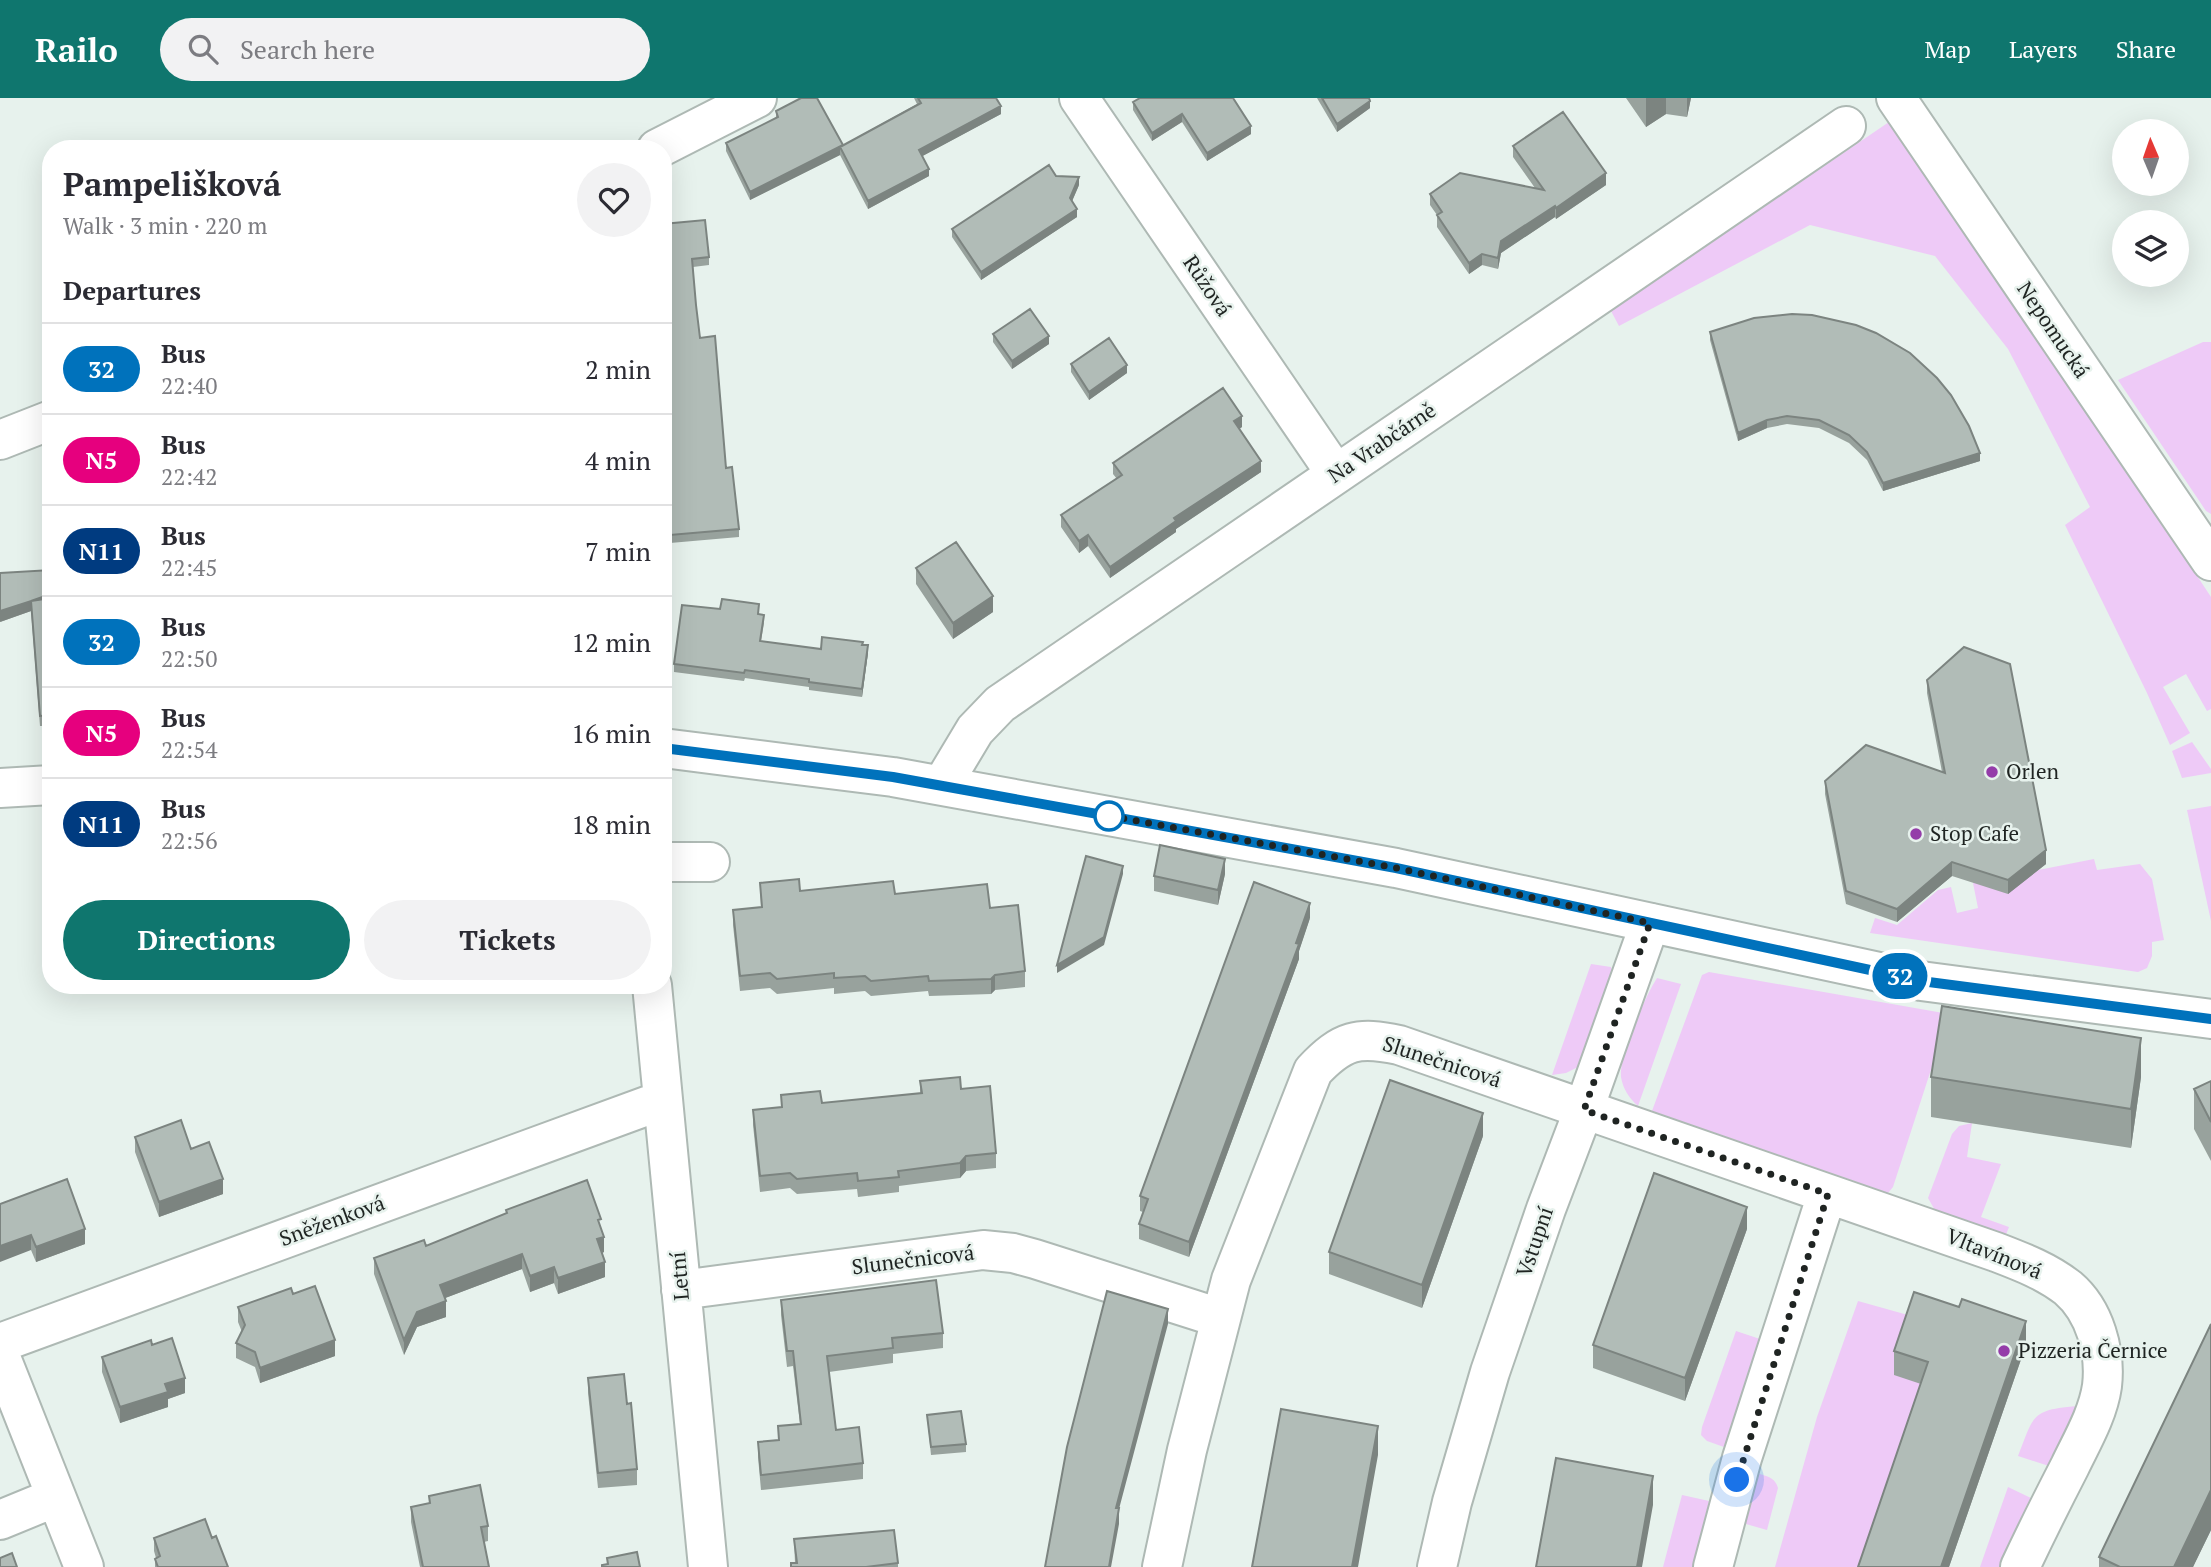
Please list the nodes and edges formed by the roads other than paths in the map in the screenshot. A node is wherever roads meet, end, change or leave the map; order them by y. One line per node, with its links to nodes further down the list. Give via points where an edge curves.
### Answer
1 (757, 98): 5 (street)
2 (1079, 98): 8 (street, Růžová)
3 (1896, 98): 9 (street, Nepomucká)
4 (1846, 126): 8 (street, Na Vrabčárně)
5 (672, 141)
6 (42, 424): 7 (street)
7 (0, 440)
8 (1336, 474): 11 (street, Na Vrabčárně, via 1000,704 975,730)
9 (2211, 561)
10 (672, 749): 11 (street)
11 (942, 785): 16 (street, via 1396,868)
12 (42, 786): 13 (street)
13 (0, 788)
14 (672, 862): 15 (street)
15 (710, 862)
16 (1650, 923): 18 (street, via 1921,981); 20 (street, Vstupní)
17 (653, 994): 19 (street, Letní)
18 (2211, 1019)
19 (663, 1100): 22 (street, Letní); 24 (street, Sněženková)
20 (1584, 1110): 21 (street, Slunečnicová); 23 (street, Slunečnicová, via 1399,1045 1373,1040 1338,1049 1313,1071); 31 (street, Vstupní, via 1490,1372)
21 (1828, 1194): 32 (street, via 1742,1458); 33 (street, Vltavínová, via 2035,1266 2069,1289 2095,1329 2102,1353 2102,1387 2093,1418)
22 (681, 1290): 23 (street, Slunečnicová, via 983,1251 1035,1259); 29 (street, Letní)
23 (1220, 1318): 30 (street, Slunečnicová)
24 (0, 1343)
25 (0, 1355): 26 (street)
26 (57, 1497): 27 (street); 28 (street)
27 (0, 1520)
28 (84, 1567)
29 (708, 1567)
30 (1162, 1567)
31 (1437, 1567)
32 (1713, 1567)
33 (2020, 1567)

